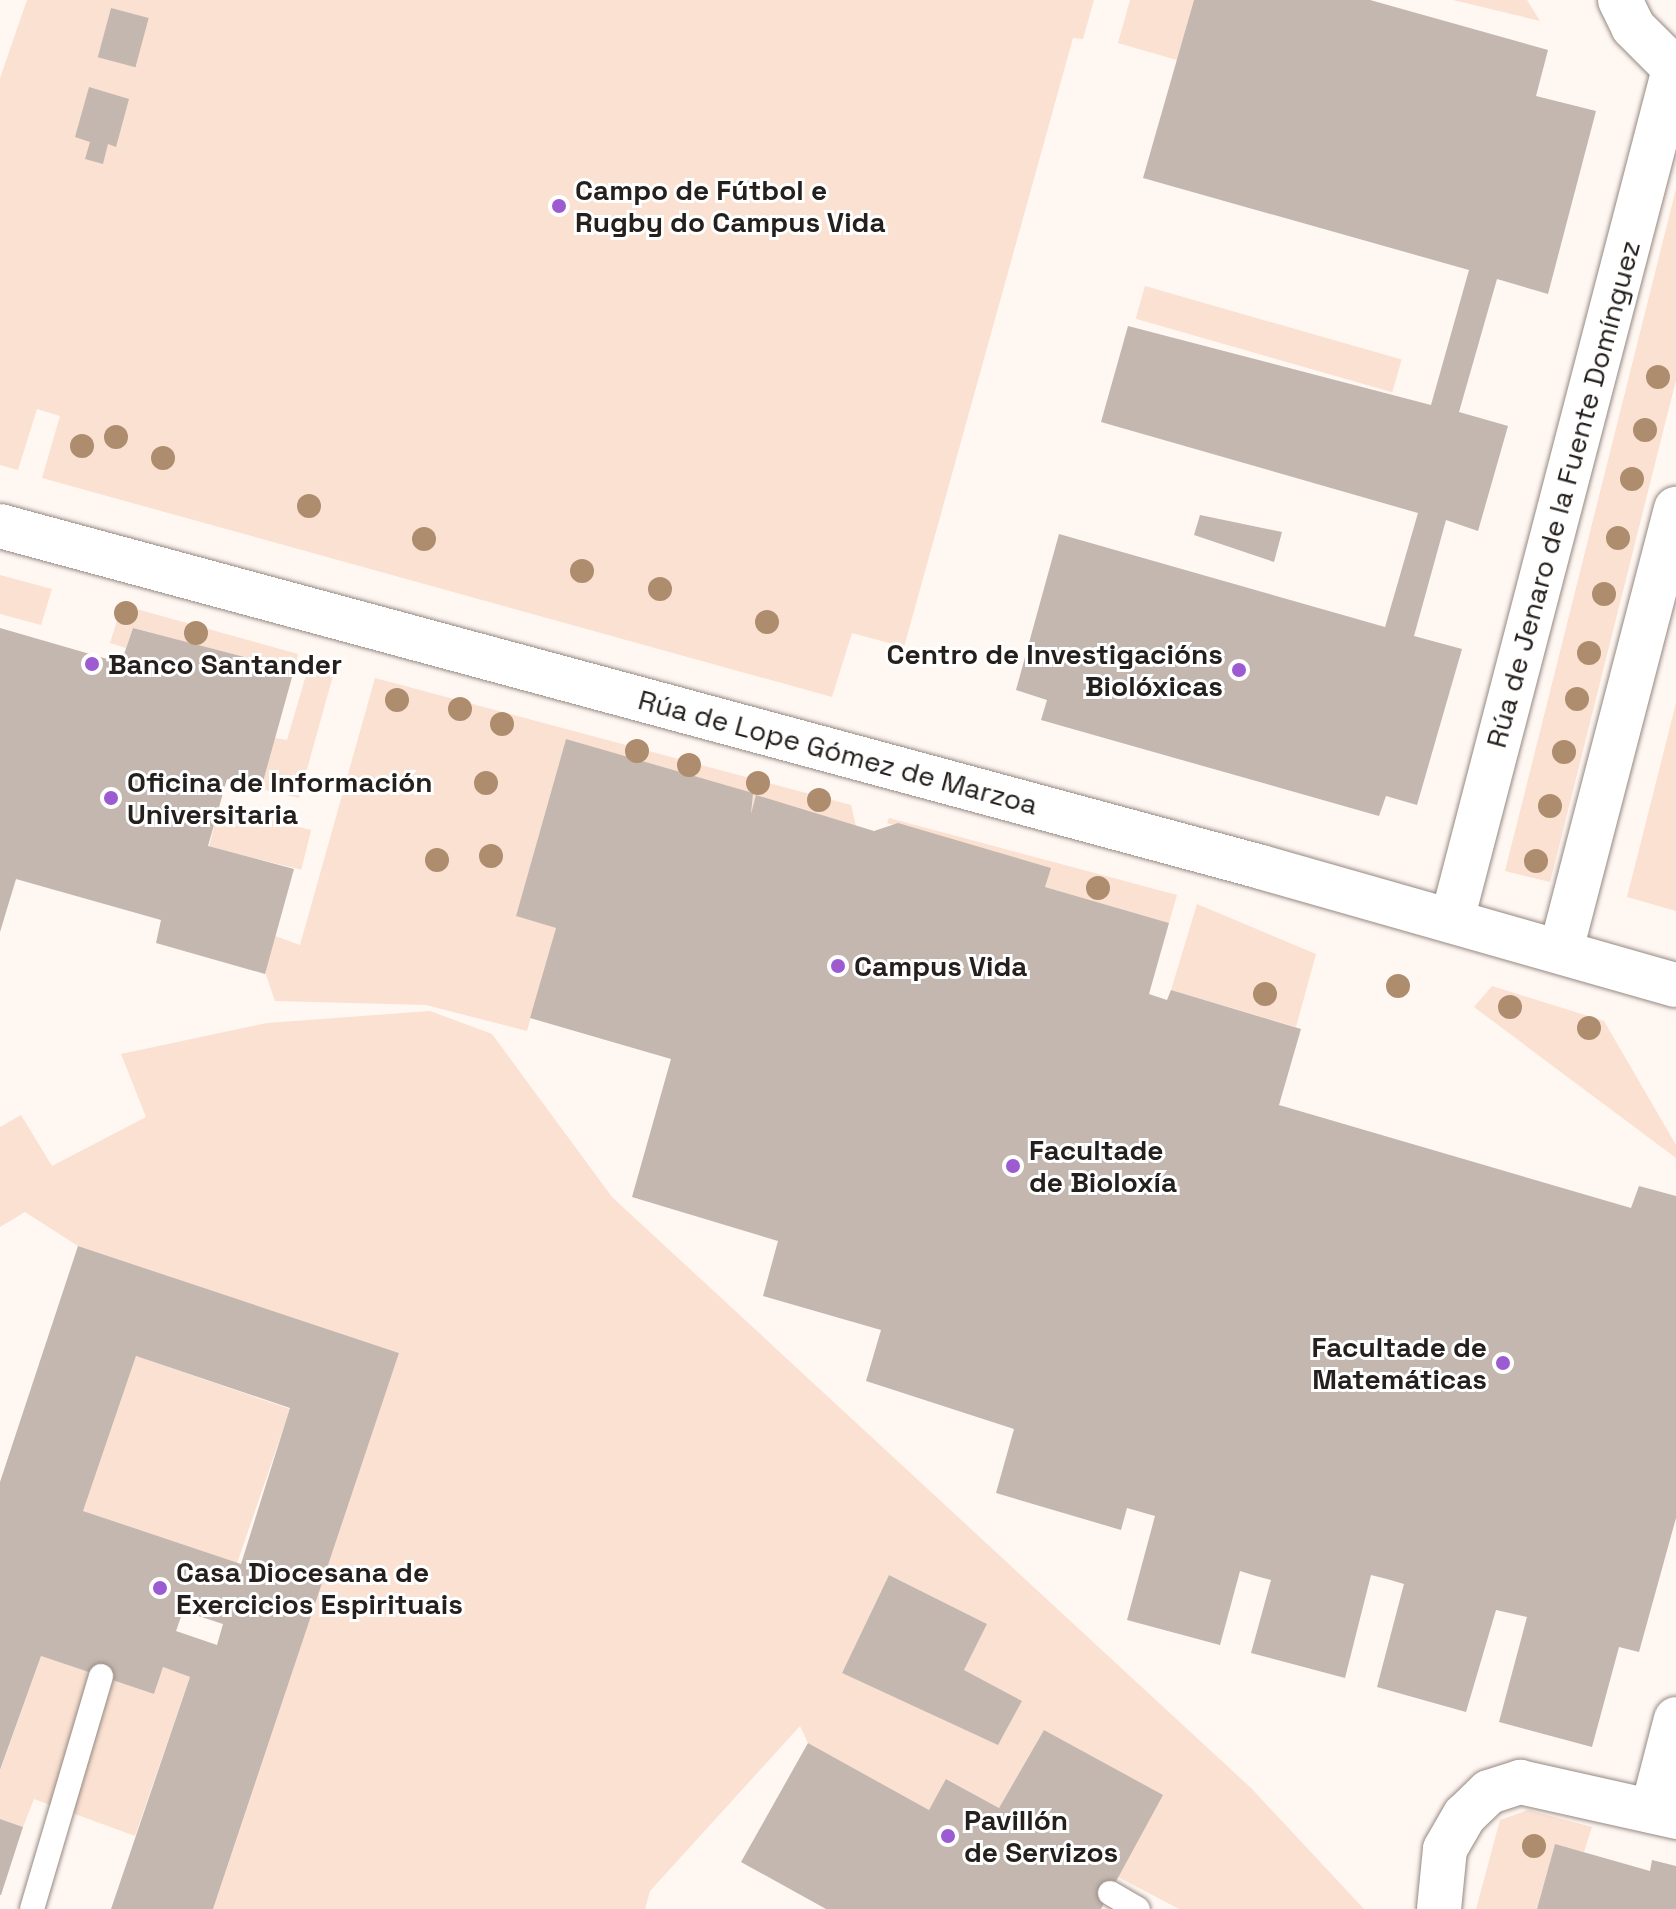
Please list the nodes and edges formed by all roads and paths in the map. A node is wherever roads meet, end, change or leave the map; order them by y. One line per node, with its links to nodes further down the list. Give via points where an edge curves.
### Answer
1 (1620, 0): 2 (street, via 1633,27)
2 (1675, 69): 5 (street, Rúa de Jenaro de la Fuente Domínguez)
3 (1676, 509): 6 (street)
4 (0, 526): 5 (street, Rúa de Lope Gómez de Marzoa)
5 (1452, 920): 6 (street, Rúa de Lope Gómez de Marzoa)
6 (1561, 950): 7 (street, Rúa de Lope Gómez de Marzoa)
7 (1676, 986)
8 (101, 1676): 12 (lane)
9 (1676, 1719): 10 (street)
10 (1664, 1814): 14 (street, via 1520,1782 1489,1792 1465,1815 1445,1849)
11 (1110, 1893): 13 (lane)
12 (32, 1909)
13 (1138, 1909)
14 (1439, 1909)

